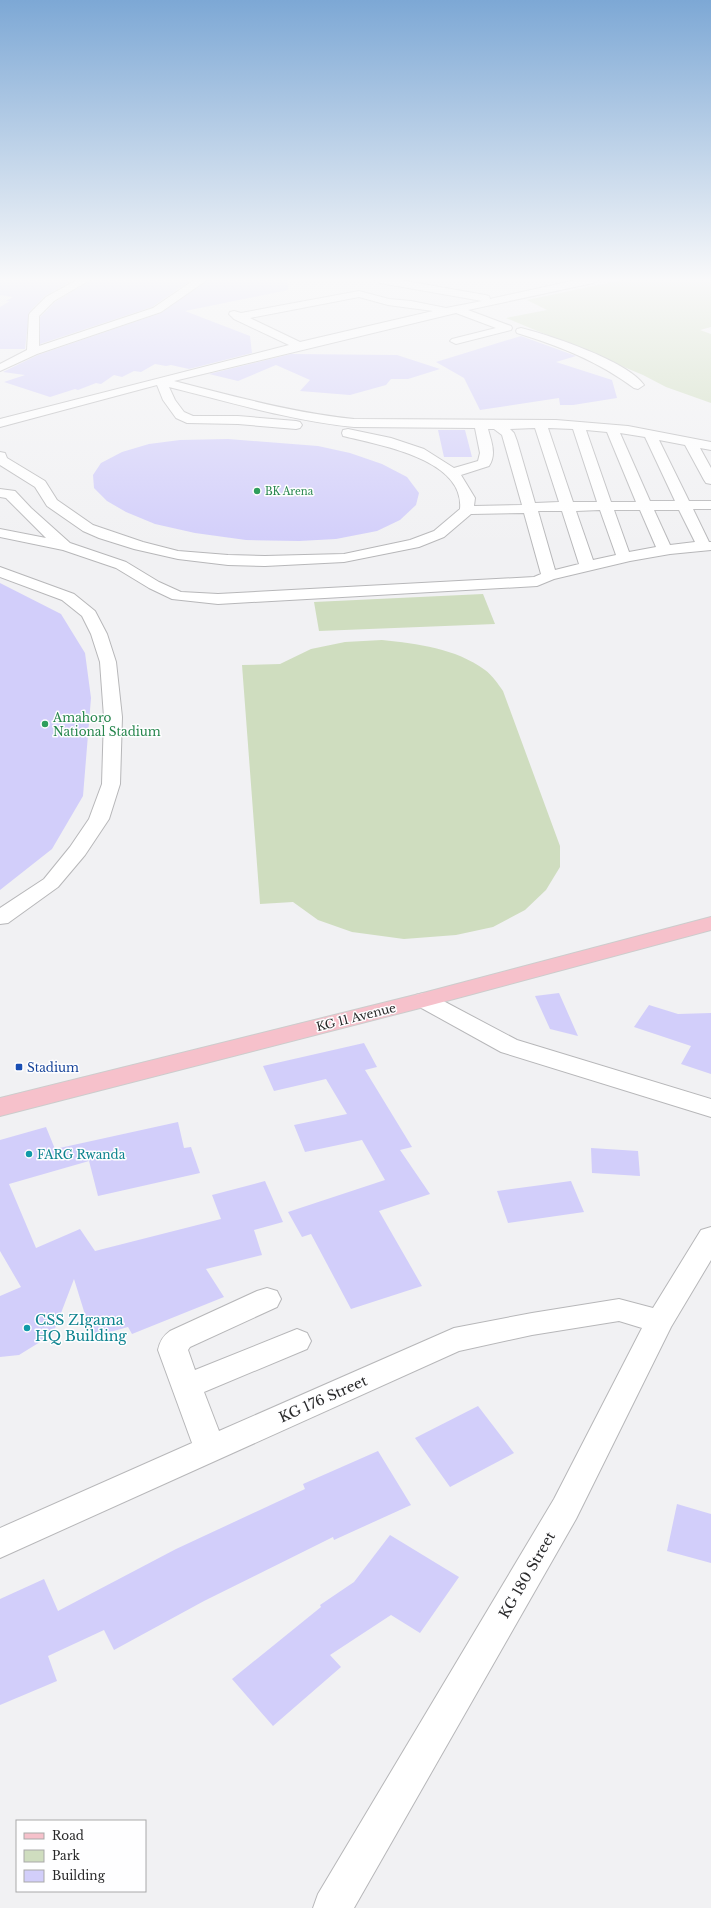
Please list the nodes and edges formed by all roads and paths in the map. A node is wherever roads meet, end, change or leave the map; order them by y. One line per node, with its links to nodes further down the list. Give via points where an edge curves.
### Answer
1 (208, 369): 3 (street)
2 (616, 369): 4 (street)
3 (162, 380): 5 (street); 7 (street, via 236,400 334,421); 17 (street, via 169,400 180,415 191,420 238,420 351,433 419,452)
4 (638, 385)
5 (0, 423)
6 (540, 424): 8 (street); 9 (street); 24 (street)
7 (481, 425): 8 (street); 17 (street, via 487,453 484,463)
8 (497, 425): 27 (street, via 508,433)
9 (578, 426): 10 (street); 25 (street)
10 (612, 428): 12 (street); 26 (street)
11 (0, 429): 13 (street)
12 (650, 434): 14 (street); 22 (street)
13 (0, 438)
14 (690, 442): 15 (street); 19 (street)
15 (711, 446)
16 (0, 456): 18 (street, via 2,460)
17 (453, 473): 28 (street, via 468,498)
18 (33, 479): 20 (street); 28 (street, via 40,484 52,503 88,528 104,535 178,555 228,560 344,558 390,550 438,534)
19 (711, 480)
20 (0, 483)
21 (0, 493): 30 (street, via 10,494)
22 (686, 505): 23 (street); 26 (street); 31 (street)
23 (711, 505)
24 (567, 506): 25 (street); 27 (street); 34 (street)
25 (606, 506): 26 (street); 33 (street)
26 (646, 506): 32 (street)
27 (529, 508): 28 (street); 36 (street)
28 (467, 510)
29 (0, 533): 30 (street)
30 (66, 546): 36 (street, via 121,565 178,596 218,599 481,585 537,581)
31 (708, 546): 32 (street)
32 (664, 550): 33 (street)
33 (624, 558): 34 (street)
34 (588, 566): 36 (street)
35 (0, 572): 37 (street, via 68,597 89,614 108,662 113,717 111,784 99,819 78,851 51,883)
36 (549, 576)
37 (0, 918)
38 (711, 923): 39 (main road, KG 11 Avenue)
39 (424, 1000): 40 (main road, KG 11 Avenue); 41 (street, via 508,1046)
40 (0, 1107)
41 (711, 1108)
42 (711, 1237): 44 (street, KG 180 Street)
43 (267, 1299): 46 (street, via 174,1344 173,1350)
44 (660, 1320): 47 (street, KG 176 Street, via 619,1310 454,1340); 49 (street, KG 180 Street, via 565,1509)
45 (297, 1341): 46 (street)
46 (186, 1386): 47 (street)
47 (210, 1449): 48 (street, KG 176 Street)
48 (0, 1542)
49 (332, 1908)

